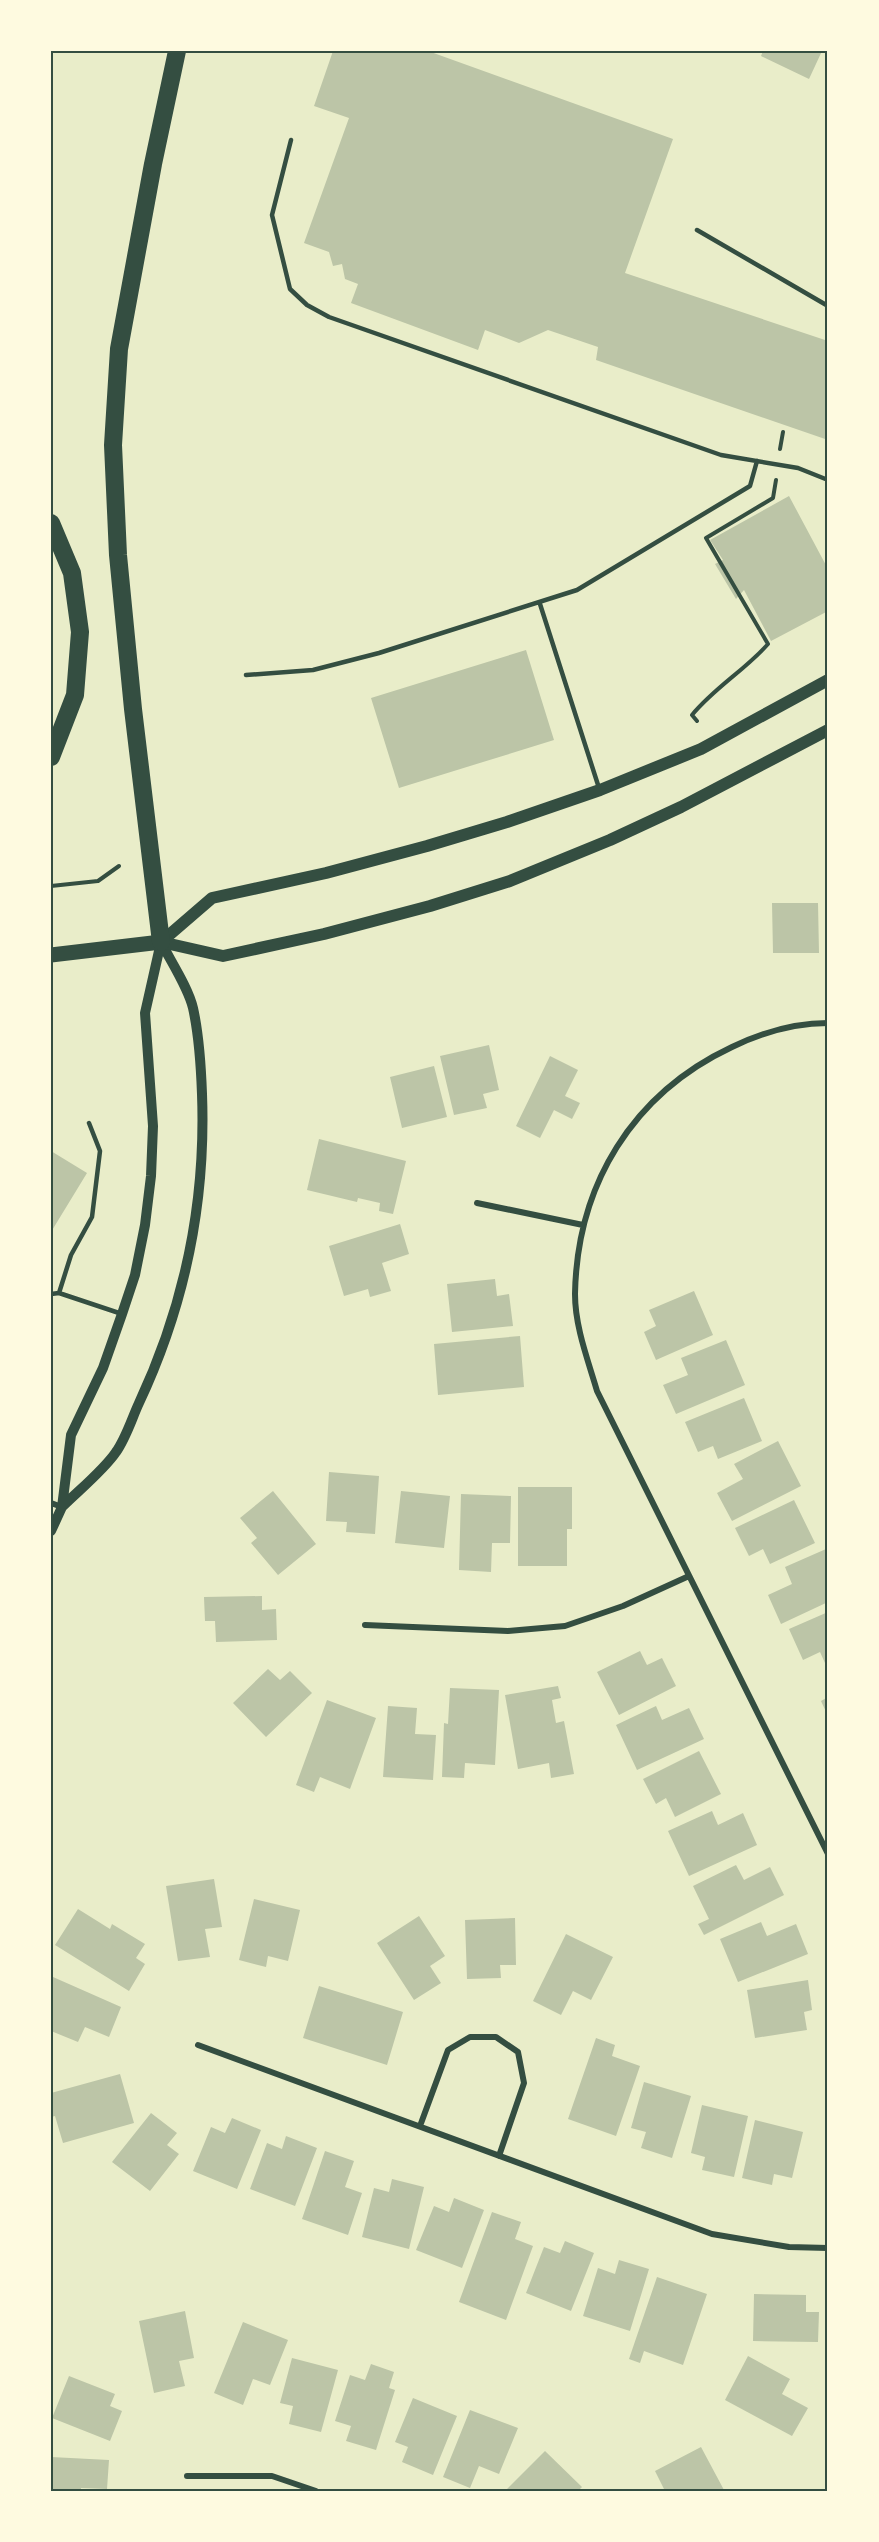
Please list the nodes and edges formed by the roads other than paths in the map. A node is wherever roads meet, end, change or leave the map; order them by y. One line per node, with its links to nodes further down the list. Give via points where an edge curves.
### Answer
1 (177, 51): 14 (highway, via 119,349 113,445 129,673)
2 (291, 140): 5 (lane, via 272,215 290,289 307,305 329,317 721,455)
3 (697, 230): 4 (lane)
4 (828, 306)
5 (757, 461): 6 (lane, via 798,468); 8 (lane, via 750,486 577,590)
6 (828, 480)
7 (51, 524): 12 (highway, via 72,573 80,632 75,695)
8 (540, 603): 9 (lane, via 313,670); 13 (lane)
9 (246, 675)
10 (828, 680): 13 (main road, via 701,749)
11 (828, 730): 14 (main road, via 681,807 510,881 324,934 223,956)
12 (51, 757)
13 (600, 790): 14 (main road, via 427,846 212,898)
14 (161, 942): 15 (main road); 22 (street, via 145,1013 153,1126 151,1176 135,1275); 24 (street, via 192,1006 201,1068 203,1129 194,1229 169,1330 116,1452)
15 (51, 955)
16 (828, 1023): 19 (street, via 781,1029 749,1039 693,1068 661,1091 637,1117 602,1172)
17 (89, 1123): 20 (lane, via 100,1151 92,1217 71,1255)
18 (477, 1203): 19 (street)
19 (583, 1225): 26 (street, via 575,1295 580,1334 597,1391)
20 (59, 1293): 21 (lane); 22 (lane)
21 (51, 1294)
22 (122, 1314): 24 (street, via 103,1368 71,1435)
23 (51, 1503): 24 (street)
24 (62, 1507): 25 (street)
25 (51, 1531)
26 (689, 1576): 27 (street, via 623,1606 565,1626 508,1631); 28 (street)
27 (365, 1625)
28 (828, 1854)
29 (198, 2045): 30 (street)
30 (420, 2126): 31 (street); 31 (street, via 448,2050 470,2037 496,2037 518,2052 524,2083)
31 (499, 2156): 32 (street, via 712,2234 789,2247)
32 (828, 2247)
33 (186, 2476): 34 (street, via 272,2476)
34 (316, 2491)

